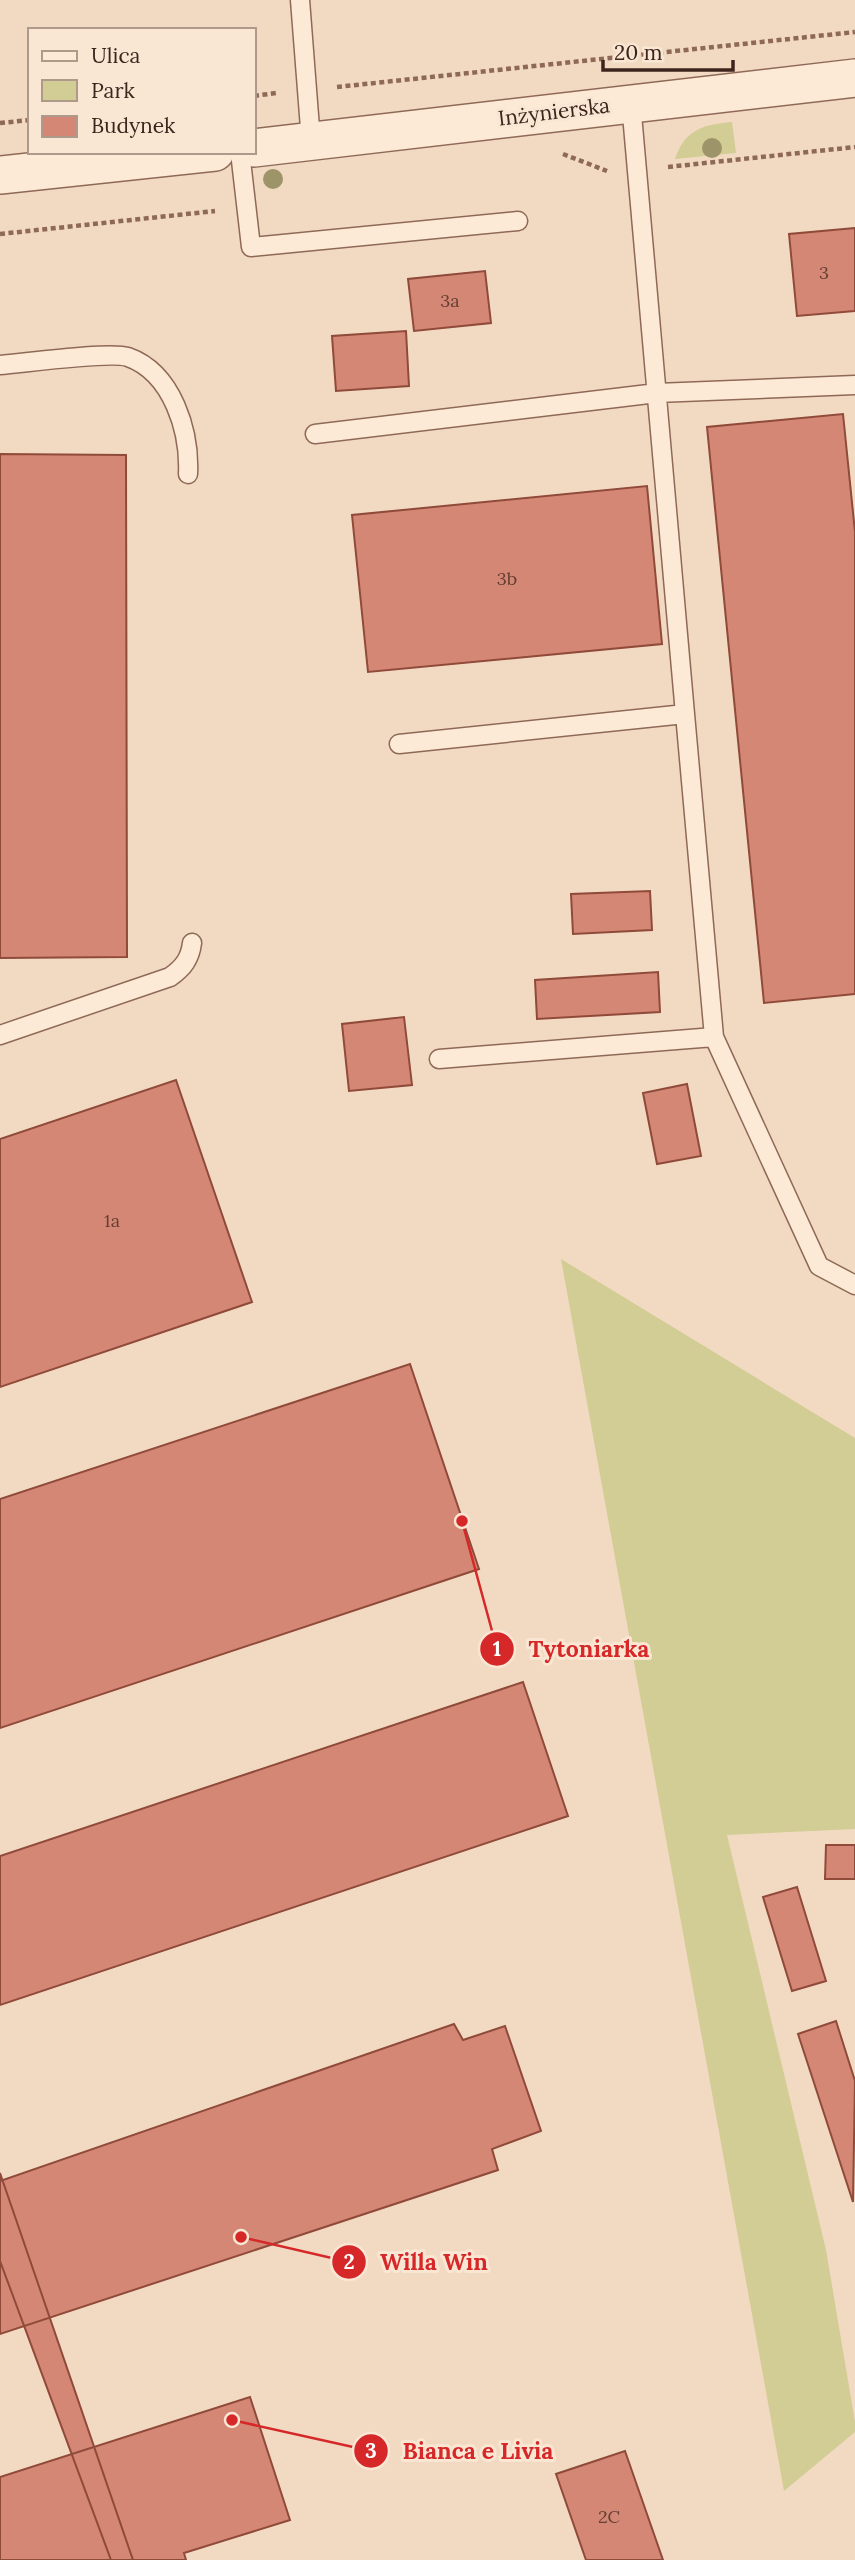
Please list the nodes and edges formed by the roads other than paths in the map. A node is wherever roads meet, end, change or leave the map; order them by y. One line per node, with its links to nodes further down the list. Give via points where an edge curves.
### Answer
1 (300, 0): 4 (lane)
2 (855, 78): 3 (street, Inżynierska)
3 (631, 103): 4 (street, Inżynierska); 12 (lane)
4 (311, 141): 5 (street, Inżynierska)
5 (256, 148)
6 (196, 154): 8 (street)
7 (240, 154): 9 (lane, via 251,247)
8 (0, 175)
9 (518, 221)
10 (0, 365): 14 (lane, via 115,356 142,364 162,382 177,409 185,433)
11 (855, 385): 12 (lane)
12 (657, 393): 13 (lane); 15 (lane)
13 (315, 433)
14 (188, 474)
15 (685, 715): 16 (lane); 19 (lane)
16 (399, 744)
17 (192, 943): 18 (lane, via 182,968 170,977)
18 (0, 1035)
19 (714, 1037): 20 (lane); 21 (lane, via 818,1266)
20 (439, 1059)
21 (855, 1285)

